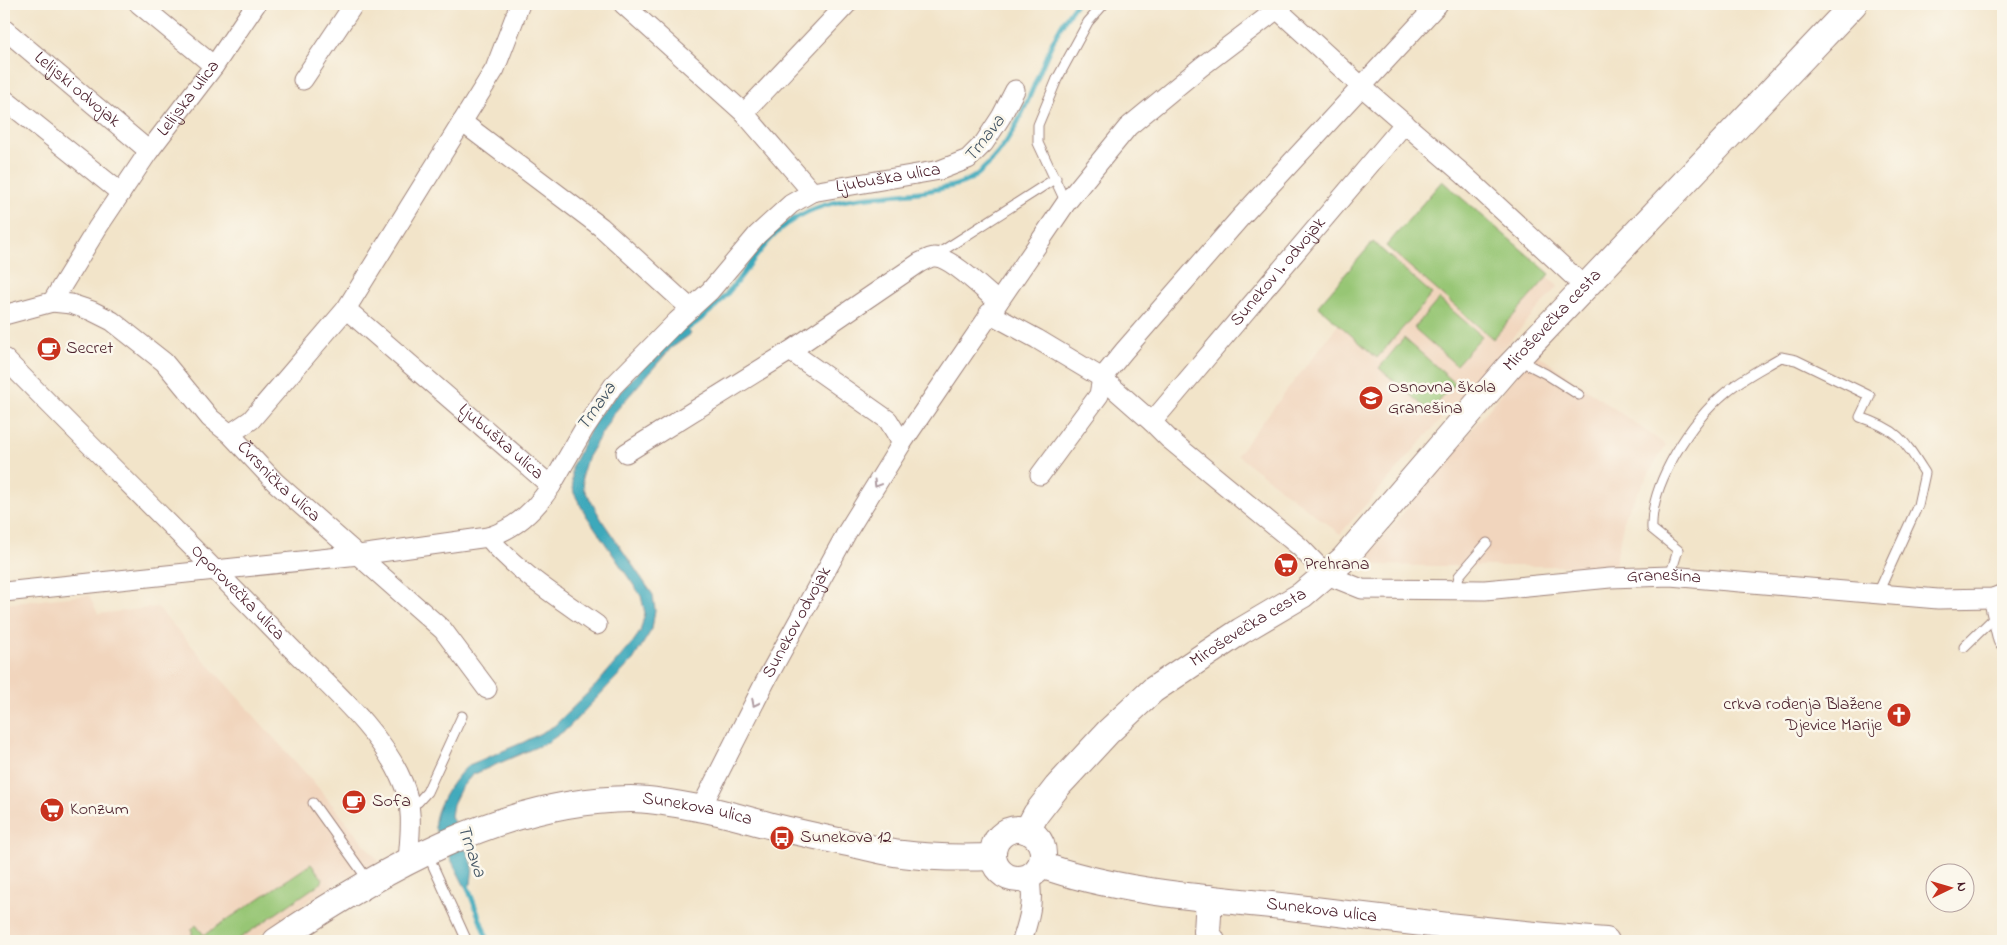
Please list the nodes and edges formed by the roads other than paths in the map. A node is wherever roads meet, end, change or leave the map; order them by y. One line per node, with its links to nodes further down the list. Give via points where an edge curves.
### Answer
1 (139, 4): 12 (street)
2 (256, 4): 12 (street, Lelijska ulica)
3 (354, 4): 13 (street)
4 (520, 4): 18 (street, via 495,69)
5 (623, 4): 17 (street, Ljubuška ulica)
6 (847, 4): 17 (street)
7 (1104, 4): 21 (lane, via 1088,22 1057,79 1038,125 1038,143)
8 (1438, 4): 14 (street)
9 (1854, 4): 26 (main road, Miroševečka cesta)
10 (1280, 6): 14 (street); 24 (street, via 1128,127)
11 (4, 29): 20 (street, Lelijski odvojak)
12 (214, 66): 20 (street, Lelijska ulica)
13 (302, 80)
14 (1361, 86): 19 (street); 35 (street, via 1240,218)
15 (1015, 90): 22 (street, Ljubuška ulica, via 1002,117 968,159 940,170)
16 (4, 98): 23 (street)
17 (744, 113): 22 (street, Ljubuška ulica)
18 (462, 122): 29 (street); 30 (street, via 601,227)
19 (1405, 123): 26 (street); 37 (street, Sunekov I. odvojak)
20 (149, 151): 23 (street, Lelijska ulica)
21 (1056, 178): 24 (lane); 25 (lane)
22 (812, 192): 30 (street, Ljubuška ulica, via 791,204 757,235 710,291)
23 (121, 193): 27 (street, Lelijska ulica)
24 (1066, 202): 28 (street)
25 (934, 257): 28 (street, via 958,268); 32 (street, via 919,263)
26 (1585, 287): 34 (main road, Miroševečka cesta)
27 (52, 302): 31 (street); 38 (street, Čvrsnička ulica, via 78,307 112,321 164,362 210,418)
28 (993, 308): 35 (street); 39 (street, Sunekov odvojak)
29 (346, 309): 38 (street, via 251,420); 42 (street, Ljubuška ulica)
30 (690, 309): 42 (street, Ljubuška ulica, via 613,386)
31 (4, 315)
32 (790, 351): 39 (street, via 888,420); 40 (street)
33 (4, 358): 46 (street, Oporovečka ulica)
34 (1517, 359): 36 (lane); 47 (main road, Miroševečka cesta, via 1370,530)
35 (1102, 378): 37 (street); 41 (street, via 1098,395)
36 (1579, 395)
37 (1152, 422): 47 (street, via 1300,547)
38 (230, 434): 45 (street, Čvrsnička ulica, via 275,482)
39 (902, 443): 60 (street, Sunekov odvojak, one-way to 60, via 847,532)
40 (626, 453)
41 (1040, 475)
42 (551, 486): 43 (street, via 532,511)
43 (488, 537): 45 (street); 53 (street, via 521,570)
44 (1487, 543): 49 (lane, via 1459,576)
45 (359, 555): 46 (street); 56 (street, Čvrsnička ulica, via 443,630)
46 (216, 569): 50 (street); 59 (street, Oporovečka ulica, via 369,728 396,768)
47 (1327, 575): 49 (street, Granešina, via 1362,589); 61 (main road, Miroševečka cesta, via 1302,595 1153,690 1108,732 1057,788 1036,814)
48 (1670, 576): 49 (street, Granešina, via 1610,578 1485,590); 51 (street, Granešina); 51 (lane, via 1678,550 1652,529 1651,517 1670,461 1704,414 1727,391 1781,357 1796,360 1870,396 1860,417 1881,424 1904,440 1925,473 1918,505)
49 (1456, 589)
50 (4, 592)
51 (1878, 593): 52 (street, Granešina)
52 (1998, 603): 54 (street); 55 (lane)
53 (597, 625)
54 (2003, 640)
55 (1964, 647)
56 (487, 689)
57 (462, 716): 59 (lane, via 427,792)
58 (313, 803): 65 (lane)
59 (410, 806): 62 (street, Oporovečka ulica, via 411,829)
60 (701, 808): 62 (main road, Sunekova ulica, via 632,799 575,803 534,812); 63 (main road, Sunekova ulica, via 901,854)
61 (1028, 831): 63 (main road, via 1019,829 1003,834 997,840); 64 (main road, via 1043,849)
62 (434, 849): 65 (main road, Sunekova ulica); 68 (lane)
63 (993, 857): 64 (main road, via 1000,872 1014,879)
64 (1035, 871): 66 (main road, Sunekova ulica); 69 (street, via 1030,917)
65 (370, 882): 67 (main road, Sunekova ulica)
66 (1209, 898): 70 (main road, via 1207,932); 71 (main road, Sunekova ulica)
67 (276, 941)
68 (467, 941)
69 (1022, 941)
70 (1212, 941)
71 (1606, 941)

